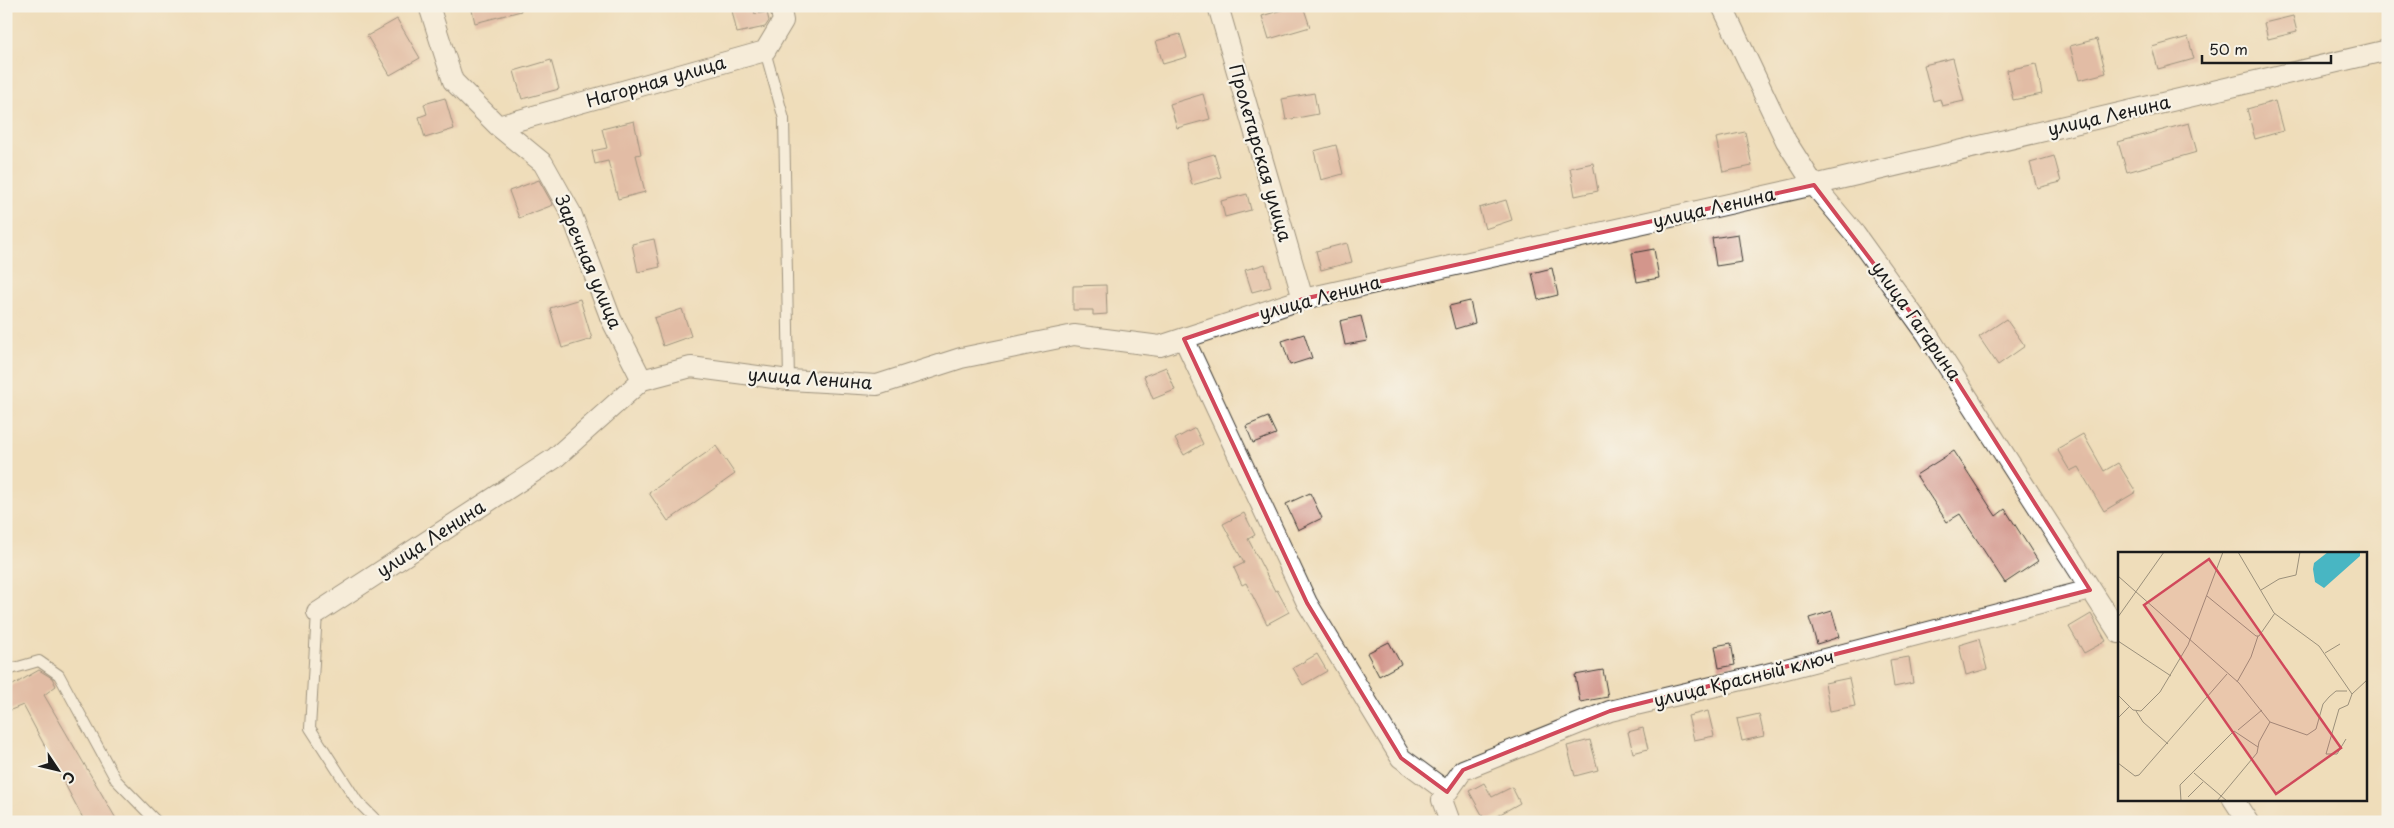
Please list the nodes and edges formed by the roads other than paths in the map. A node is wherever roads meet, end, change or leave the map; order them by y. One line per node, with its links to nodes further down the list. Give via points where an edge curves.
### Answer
1 (429, 6): 7 (street, Заречная улица, via 453,80)
2 (780, 6): 6 (street, via 784,21)
3 (1218, 6): 9 (street, Пролетарская улица)
4 (1722, 6): 8 (street, улица Гагарина, via 1786,141)
5 (2388, 50): 8 (street, улица Ленина)
6 (765, 51): 7 (street, Нагорная улица); 12 (lane, via 784,119)
7 (498, 126): 11 (street, Заречная улица, via 543,163 571,214 611,319)
8 (1814, 185): 9 (street, улица Ленина); 13 (street, улица Гагарина, via 1855,234 1927,334)
9 (1303, 299): 10 (street, улица Ленина)
10 (1184, 338): 12 (street, улица Ленина, via 1160,346 1074,335 961,358 877,386); 17 (street, via 1307,603 1401,758)
11 (642, 380): 12 (street, улица Ленина, via 691,367); 14 (street, улица Ленина, via 555,458)
12 (789, 380)
13 (2090, 590): 15 (street, улица Гагарина); 17 (street, улица Красный ключ, via 1610,711 1463,770)
14 (317, 613): 20 (lane, via 310,728 357,801)
15 (2118, 632)
16 (6, 675): 19 (lane, via 11,669 40,660 60,675 116,780)
17 (1448, 792): 21 (street, via 1442,800)
18 (2234, 800): 22 (street)
19 (157, 822)
20 (378, 822)
21 (1450, 822)
22 (2248, 822)

